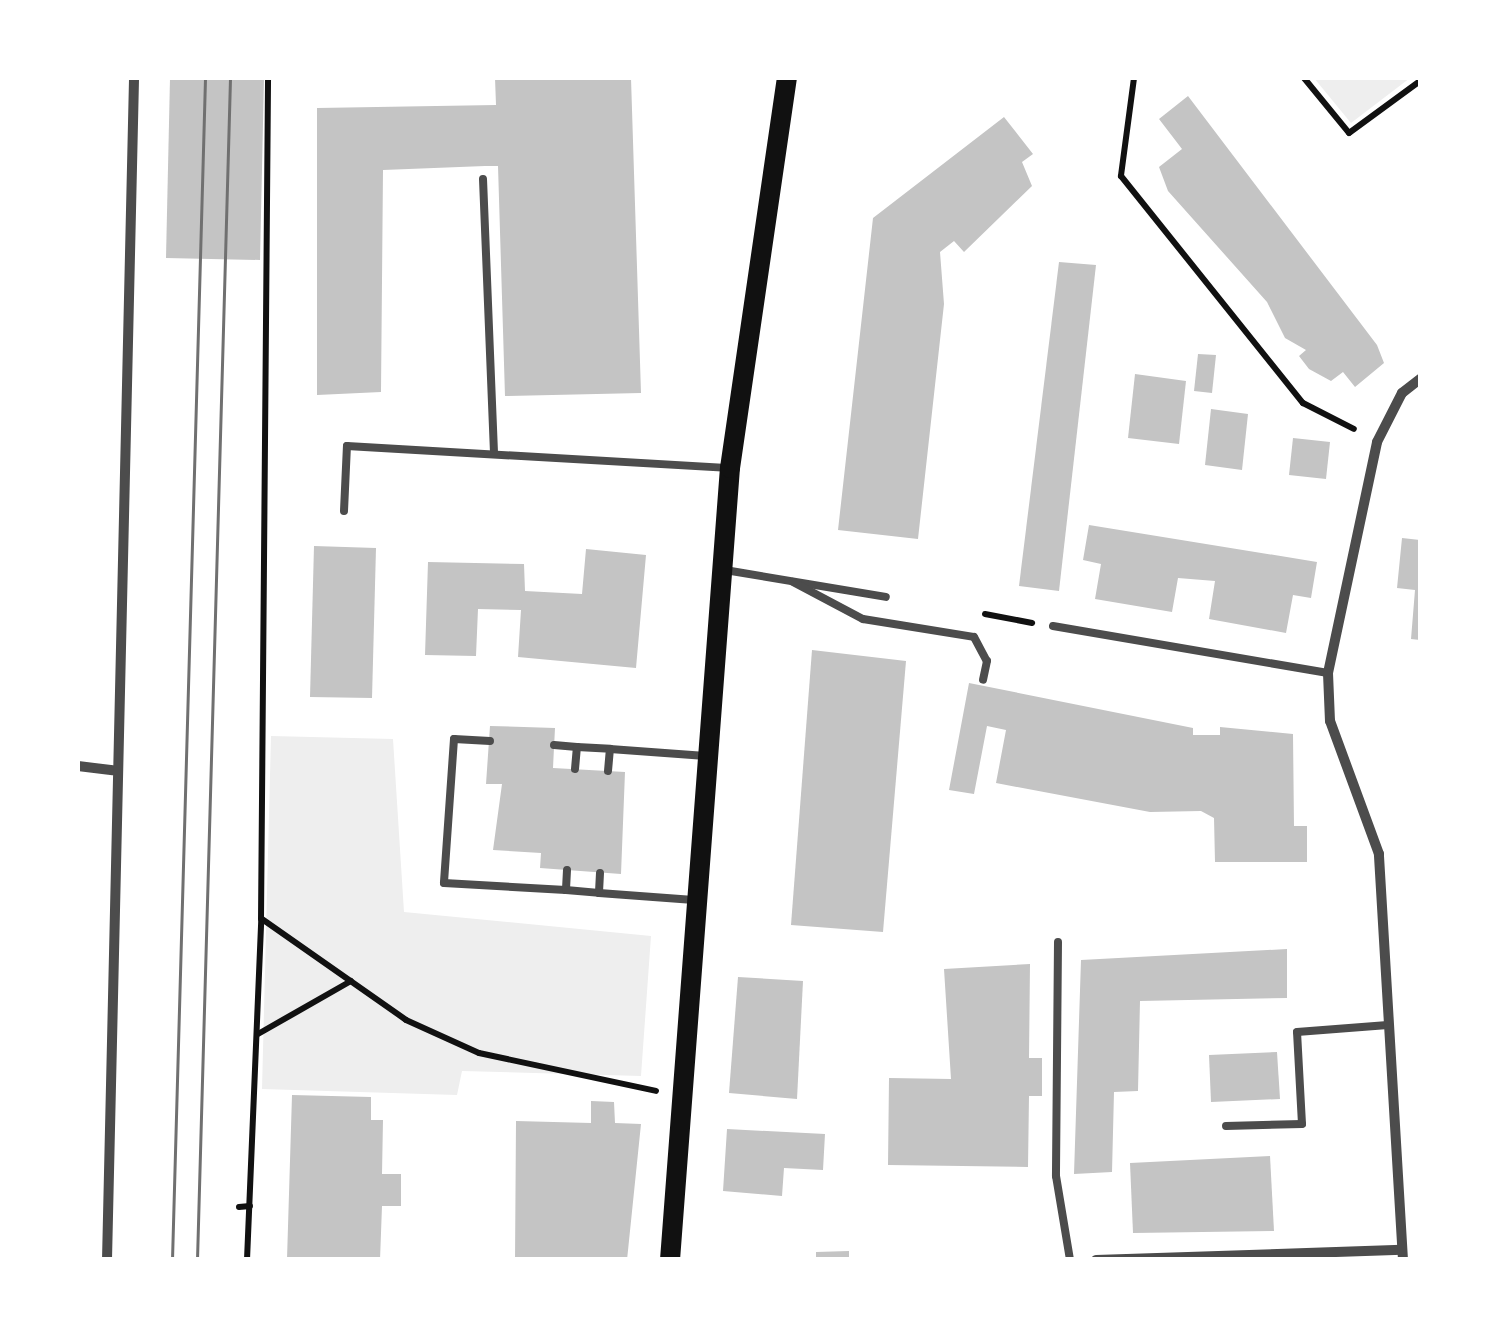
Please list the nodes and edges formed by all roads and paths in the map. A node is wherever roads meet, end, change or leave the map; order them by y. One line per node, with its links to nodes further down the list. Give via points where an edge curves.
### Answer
1 (134, 78): 25 (street)
2 (268, 78): 33 (path)
3 (787, 78): 11 (main road)
4 (1134, 78): 9 (path, via 1121,176 1134,196 1303,402)
5 (1304, 78): 6 (path, via 1349,134)
6 (1420, 80)
7 (483, 180): 10 (lane)
8 (1420, 379): 9 (street, via 1402,393)
9 (1378, 442): 17 (street)
10 (494, 454): 11 (lane); 12 (lane, via 347,446)
11 (730, 468): 13 (main road)
12 (344, 511)
13 (725, 570): 14 (lane); 23 (main road)
14 (793, 582): 15 (lane); 18 (lane, via 863,619 974,637 986,661)
15 (886, 598)
16 (1053, 626): 17 (lane)
17 (1328, 674): 36 (street, via 1330,721 1379,854)
18 (983, 680)
19 (490, 741): 30 (lane, via 454,739 444,883)
20 (554, 745): 21 (lane)
21 (577, 747): 22 (lane); 26 (lane)
22 (610, 749): 23 (lane); 27 (lane)
23 (710, 756): 32 (main road)
24 (78, 766): 25 (street)
25 (113, 770): 43 (street)
26 (575, 770)
27 (608, 771)
28 (567, 870): 30 (lane)
29 (600, 872): 31 (lane)
30 (566, 890): 31 (lane)
31 (599, 893): 32 (lane)
32 (697, 901): 38 (main road)
33 (261, 919): 35 (path); 37 (path)
34 (1058, 942): 46 (lane, via 1056,1176)
35 (352, 980): 37 (path); 38 (path, via 406,1020 479,1054 546,1074)
36 (1388, 1025): 39 (lane, via 1297,1032 1302,1124); 42 (street)
37 (257, 1035): 40 (path)
38 (684, 1096): 45 (main road)
39 (1226, 1126)
40 (250, 1206): 41 (path); 44 (path)
41 (238, 1207)
42 (1402, 1255): 47 (street)
43 (108, 1260)
44 (247, 1260)
45 (670, 1260)
46 (1070, 1260)
47 (1096, 1260)

